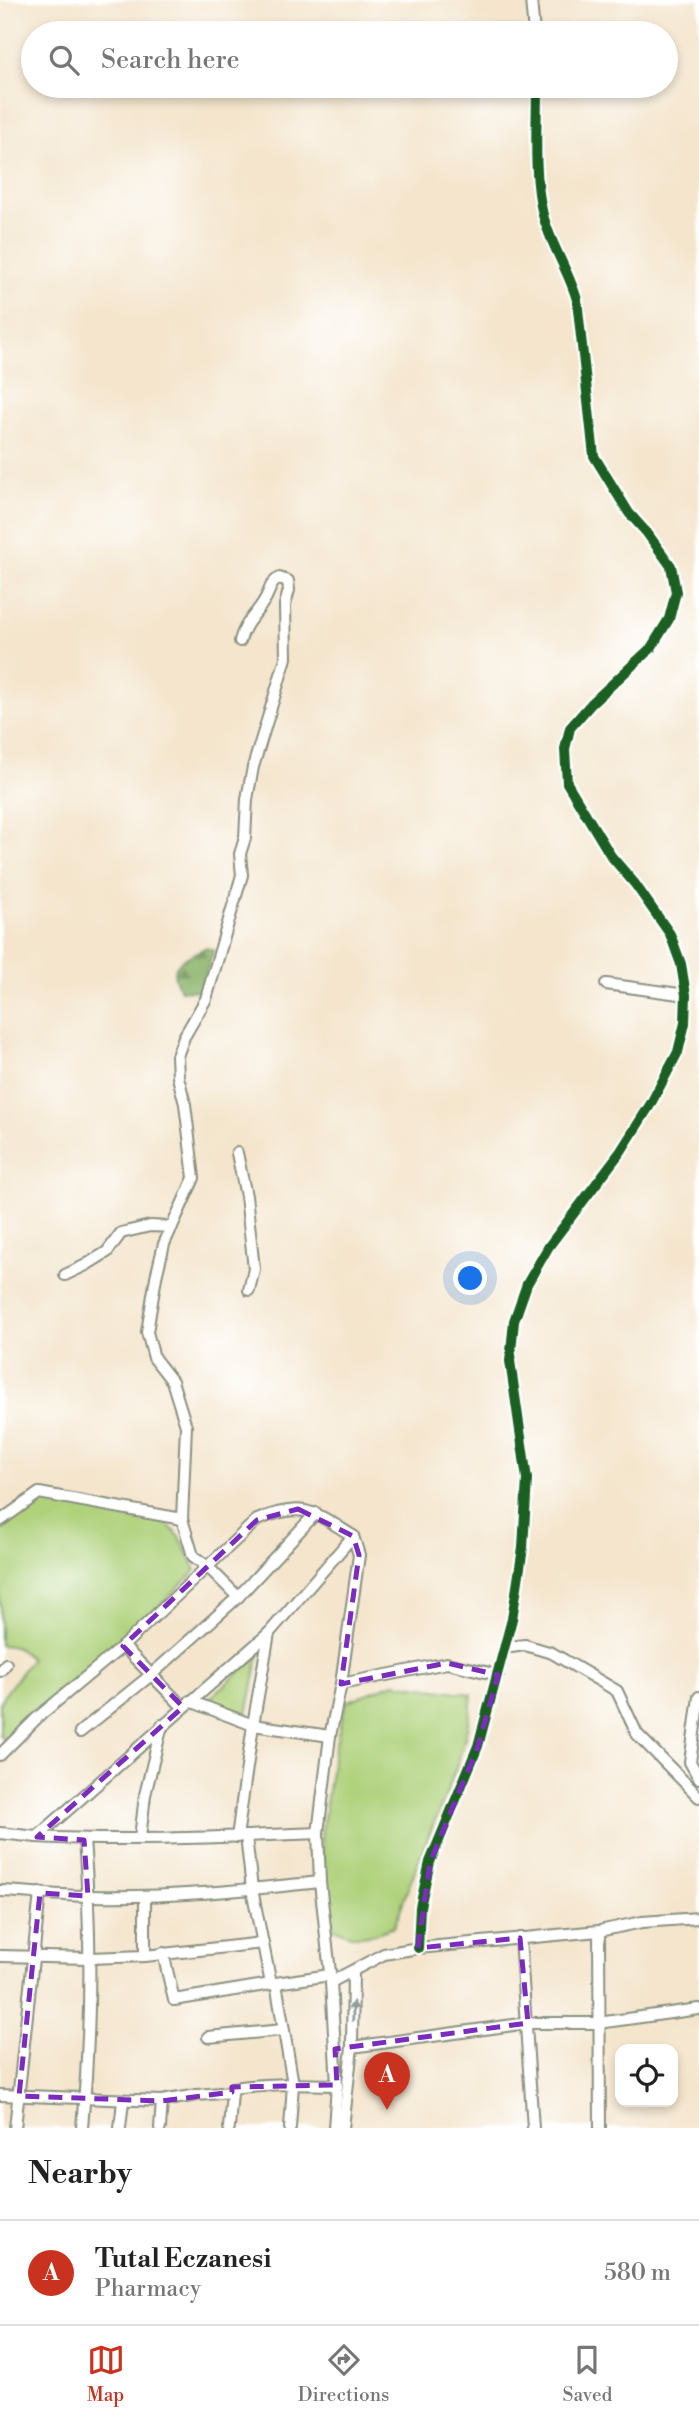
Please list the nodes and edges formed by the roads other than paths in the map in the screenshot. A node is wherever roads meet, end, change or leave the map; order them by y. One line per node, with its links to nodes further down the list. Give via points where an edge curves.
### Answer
1 (531, 0): 2 (street)
2 (533, 21)
3 (537, 98): 6 (street, via 543,214 577,300 594,456 629,513 671,566 676,592 669,619 652,648 570,728 565,749 568,783 611,856 670,934)
4 (240, 641): 8 (street, via 243,627 272,583 279,578 288,581 286,658 253,766 240,855 242,874 206,999 177,1055 194,1178)
5 (606, 984): 6 (street)
6 (686, 995): 19 (street, via 678,1052 621,1151 549,1246 527,1284 514,1321 510,1361 527,1479 523,1548)
7 (237, 1153): 10 (street, via 254,1269)
8 (172, 1227): 9 (street, via 150,1226 121,1233 107,1252); 12 (street, via 164,1244 147,1332 154,1358 172,1381 186,1426)
9 (65, 1275)
10 (249, 1290)
11 (316, 1513): 14 (street); 15 (street, via 281,1510 257,1520); 16 (street)
12 (182, 1519): 13 (street, via 39,1493); 15 (street, via 193,1556)
13 (0, 1521)
14 (353, 1536): 17 (street); 22 (street, via 359,1555)
15 (208, 1567): 16 (street); 18 (street)
16 (238, 1597): 20 (street)
17 (269, 1633): 24 (street); 26 (street)
18 (123, 1647): 20 (street); 29 (street)
19 (504, 1648): 21 (street); 31 (street, via 526,1646 552,1653 617,1690 638,1734)
20 (151, 1675): 24 (street); 27 (street)
21 (498, 1675): 22 (street, via 447,1664); 48 (street, via 478,1746 430,1863 420,1907)
22 (341, 1684): 28 (street)
23 (699, 1697): 30 (street, via 690,1762)
24 (186, 1704): 25 (street); 26 (street)
25 (162, 1725): 34 (street); 36 (street)
26 (253, 1725): 28 (street); 35 (street)
27 (80, 1732)
28 (330, 1736): 33 (street)
29 (0, 1755)
30 (699, 1778)
31 (699, 1797)
32 (0, 1833): 34 (street)
33 (318, 1833): 35 (street); 38 (street)
34 (37, 1837): 37 (street)
35 (242, 1837): 36 (street); 39 (street)
36 (140, 1838): 37 (street)
37 (84, 1840): 42 (street)
38 (320, 1882): 39 (street); 55 (street)
39 (252, 1889): 43 (street); 47 (street)
40 (0, 1891): 41 (street)
41 (40, 1893): 42 (street); 50 (street)
42 (88, 1896): 43 (street); 53 (street)
43 (145, 1896): 52 (street)
44 (699, 1918): 45 (street)
45 (599, 1931): 46 (street); 58 (street)
46 (520, 1938): 48 (street); 59 (street)
47 (263, 1943): 49 (street); 56 (street)
48 (418, 1948): 54 (street, via 384,1954)
49 (163, 1953): 52 (street); 56 (street, via 174,2000)
50 (34, 1955): 51 (street); 53 (street); 67 (street)
51 (0, 1956)
52 (145, 1956): 53 (street)
53 (90, 1958): 68 (street)
54 (352, 1971): 55 (street); 62 (street, one-way to 54)
55 (331, 1979): 56 (street); 64 (street)
56 (273, 1984): 60 (street)
57 (699, 2009): 58 (street)
58 (598, 2023): 59 (street); 80 (street)
59 (527, 2024): 62 (street); 79 (street)
60 (283, 2030): 61 (street); 63 (street)
61 (208, 2037)
62 (352, 2046): 78 (street)
63 (293, 2084): 64 (street); 65 (street, via 244,2086 232,2088); 76 (street)
64 (337, 2085): 77 (street)
65 (232, 2092): 70 (street); 75 (street)
66 (0, 2095): 67 (street)
67 (19, 2096): 68 (street); 71 (street)
68 (85, 2100): 69 (street); 72 (street)
69 (123, 2101): 70 (street); 73 (street)
70 (162, 2101): 74 (street)
71 (15, 2128)
72 (82, 2128)
73 (120, 2128)
74 (160, 2128)
75 (229, 2128)
76 (290, 2128)
77 (334, 2128)
78 (343, 2128)
79 (533, 2128)
80 (600, 2128)

